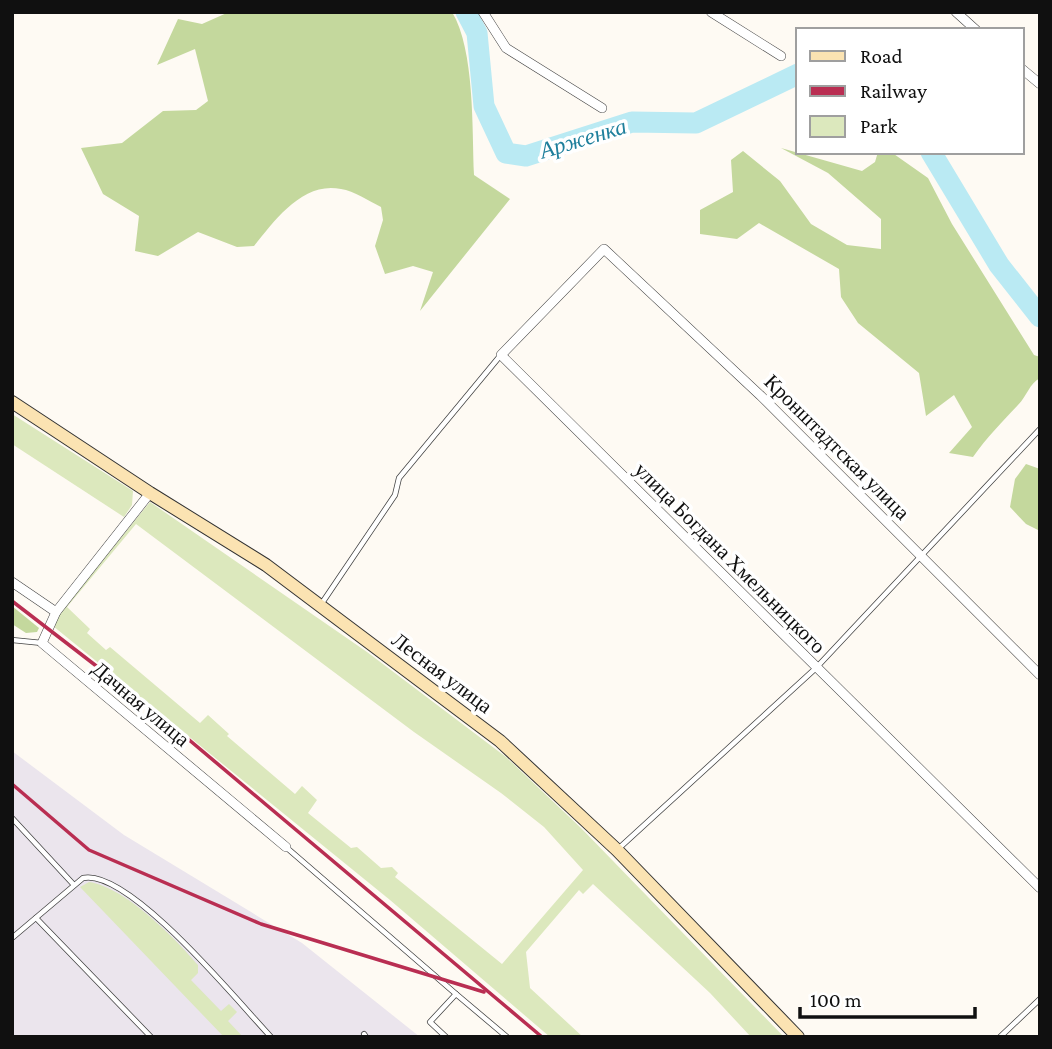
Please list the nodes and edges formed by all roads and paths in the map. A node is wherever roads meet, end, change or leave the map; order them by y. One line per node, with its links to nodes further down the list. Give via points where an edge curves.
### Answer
1 (483, 12): 8 (street, via 506,48)
2 (712, 12): 5 (street)
3 (956, 12): 4 (street)
4 (974, 28)
5 (781, 56)
6 (1024, 71): 7 (street)
7 (1040, 84)
8 (602, 108)
9 (501, 355): 13 (street, Кронштадтская улица, via 604,249); 15 (lane, via 399,478 395,495); 19 (street, улица Богдана Хмельницкого)
10 (12, 402): 12 (street, Лесная улица)
11 (1040, 429): 13 (lane)
12 (150, 493): 15 (street, Лесная улица, via 266,565); 16 (street)
13 (920, 554): 19 (lane); 20 (street, Кронштадтская улица)
14 (12, 582): 16 (street)
15 (320, 605): 23 (street, Лесная улица, via 500,741)
16 (56, 612): 18 (street)
17 (13, 639): 18 (lane)
18 (42, 643): 22 (street, Дачная улица)
19 (816, 668): 23 (lane); 25 (street, улица Богдана Хмельницкого)
20 (1040, 675)
21 (12, 818): 24 (lane)
22 (286, 847): 28 (lane)
23 (617, 850): 34 (street, Лесная улица)
24 (74, 885): 26 (lane); 31 (lane, via 83,878 97,878 163,920)
25 (1040, 888)
26 (36, 918): 27 (lane); 30 (lane)
27 (12, 938)
28 (456, 994): 32 (lane, via 430,1023); 33 (lane)
29 (1040, 999): 35 (lane)
30 (151, 1037)
31 (271, 1037)
32 (446, 1037)
33 (507, 1037)
34 (798, 1037)
35 (1000, 1037)

